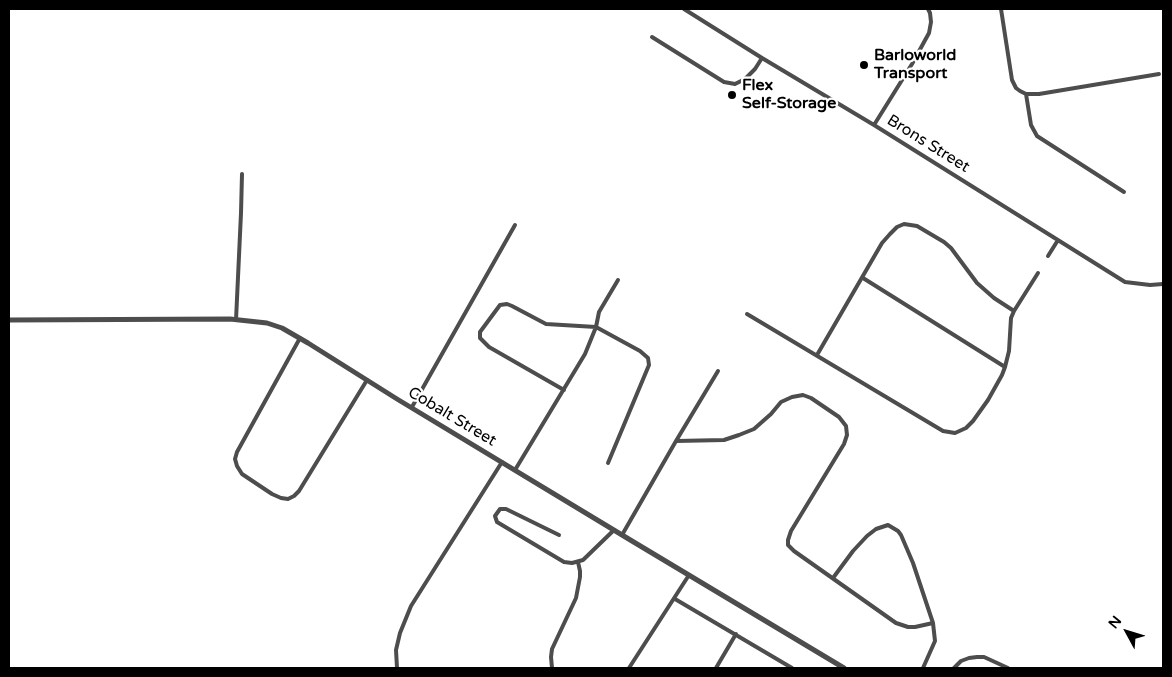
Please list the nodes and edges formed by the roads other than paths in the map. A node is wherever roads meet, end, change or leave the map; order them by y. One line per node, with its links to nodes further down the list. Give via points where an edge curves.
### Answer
1 (684, 9): 5 (lane, Brons Street)
2 (928, 9): 8 (lane, via 932,22 929,32)
3 (1001, 9): 7 (lane, via 1012,80 1016,88)
4 (652, 37): 5 (lane, via 724,82 735,84 745,79)
5 (762, 58): 8 (lane, Brons Street)
6 (1159, 74): 7 (lane)
7 (1026, 94): 10 (lane, via 1031,125 1037,136)
8 (874, 125): 12 (lane, Brons Street)
9 (242, 174): 21 (lane)
10 (1124, 192)
11 (515, 226): 29 (lane)
12 (1058, 240): 13 (lane); 17 (lane, Brons Street, via 1125,282)
13 (1048, 256)
14 (1038, 273): 18 (lane)
15 (863, 278): 18 (lane, via 882,243 898,227 910,224 944,242 977,283); 24 (lane); 25 (lane)
16 (618, 280): 22 (lane, via 599,312)
17 (1163, 284)
18 (1014, 311): 25 (lane)
19 (747, 314): 24 (lane)
20 (9, 320): 21 (street, Cobalt Street)
21 (236, 320): 23 (street, Cobalt Street, via 267,323)
22 (596, 328): 28 (lane); 28 (lane, via 546,324 502,304 480,332 480,338 490,347); 32 (lane, via 640,351 648,358 650,366)
23 (300, 338): 27 (street, Cobalt Street); 27 (lane, via 235,459 242,474 272,494 288,499 300,491)
24 (817, 355): 25 (lane, via 943,432 955,432 974,421)
25 (1005, 367)
26 (718, 371): 30 (lane)
27 (367, 380): 29 (street, Cobalt Street)
28 (564, 390): 33 (lane)
29 (412, 407): 31 (street, Cobalt Street)
30 (676, 440): 36 (lane); 39 (lane, via 724,440 740,435 759,426 781,402 803,395 839,417 846,426 844,444 788,540 790,548)
31 (502, 462): 33 (street, Cobalt Street); 43 (lane, via 411,606 400,633)
32 (608, 463)
33 (515, 470): 34 (street, Cobalt Street)
34 (614, 530): 36 (street, Cobalt Street); 37 (lane)
35 (560, 535): 37 (lane, via 506,509 500,509 495,516 498,522 564,562)
36 (622, 535): 38 (street, Cobalt Street)
37 (578, 562): 44 (lane, via 580,578 576,598 552,649)
38 (689, 575): 40 (lane); 48 (street, Cobalt Street)
39 (833, 578): 41 (lane, via 896,623 908,627); 41 (lane, via 867,536 888,525 901,535 906,544)
40 (675, 599): 42 (lane); 45 (lane)
41 (932, 623): 49 (lane, via 935,641)
42 (736, 634): 46 (lane); 47 (lane)
43 (396, 668)
44 (552, 668)
45 (629, 668)
46 (716, 668)
47 (792, 668)
48 (844, 668)
49 (923, 668)
50 (955, 668): 51 (lane, via 960,661 984,657)
51 (1008, 668)

